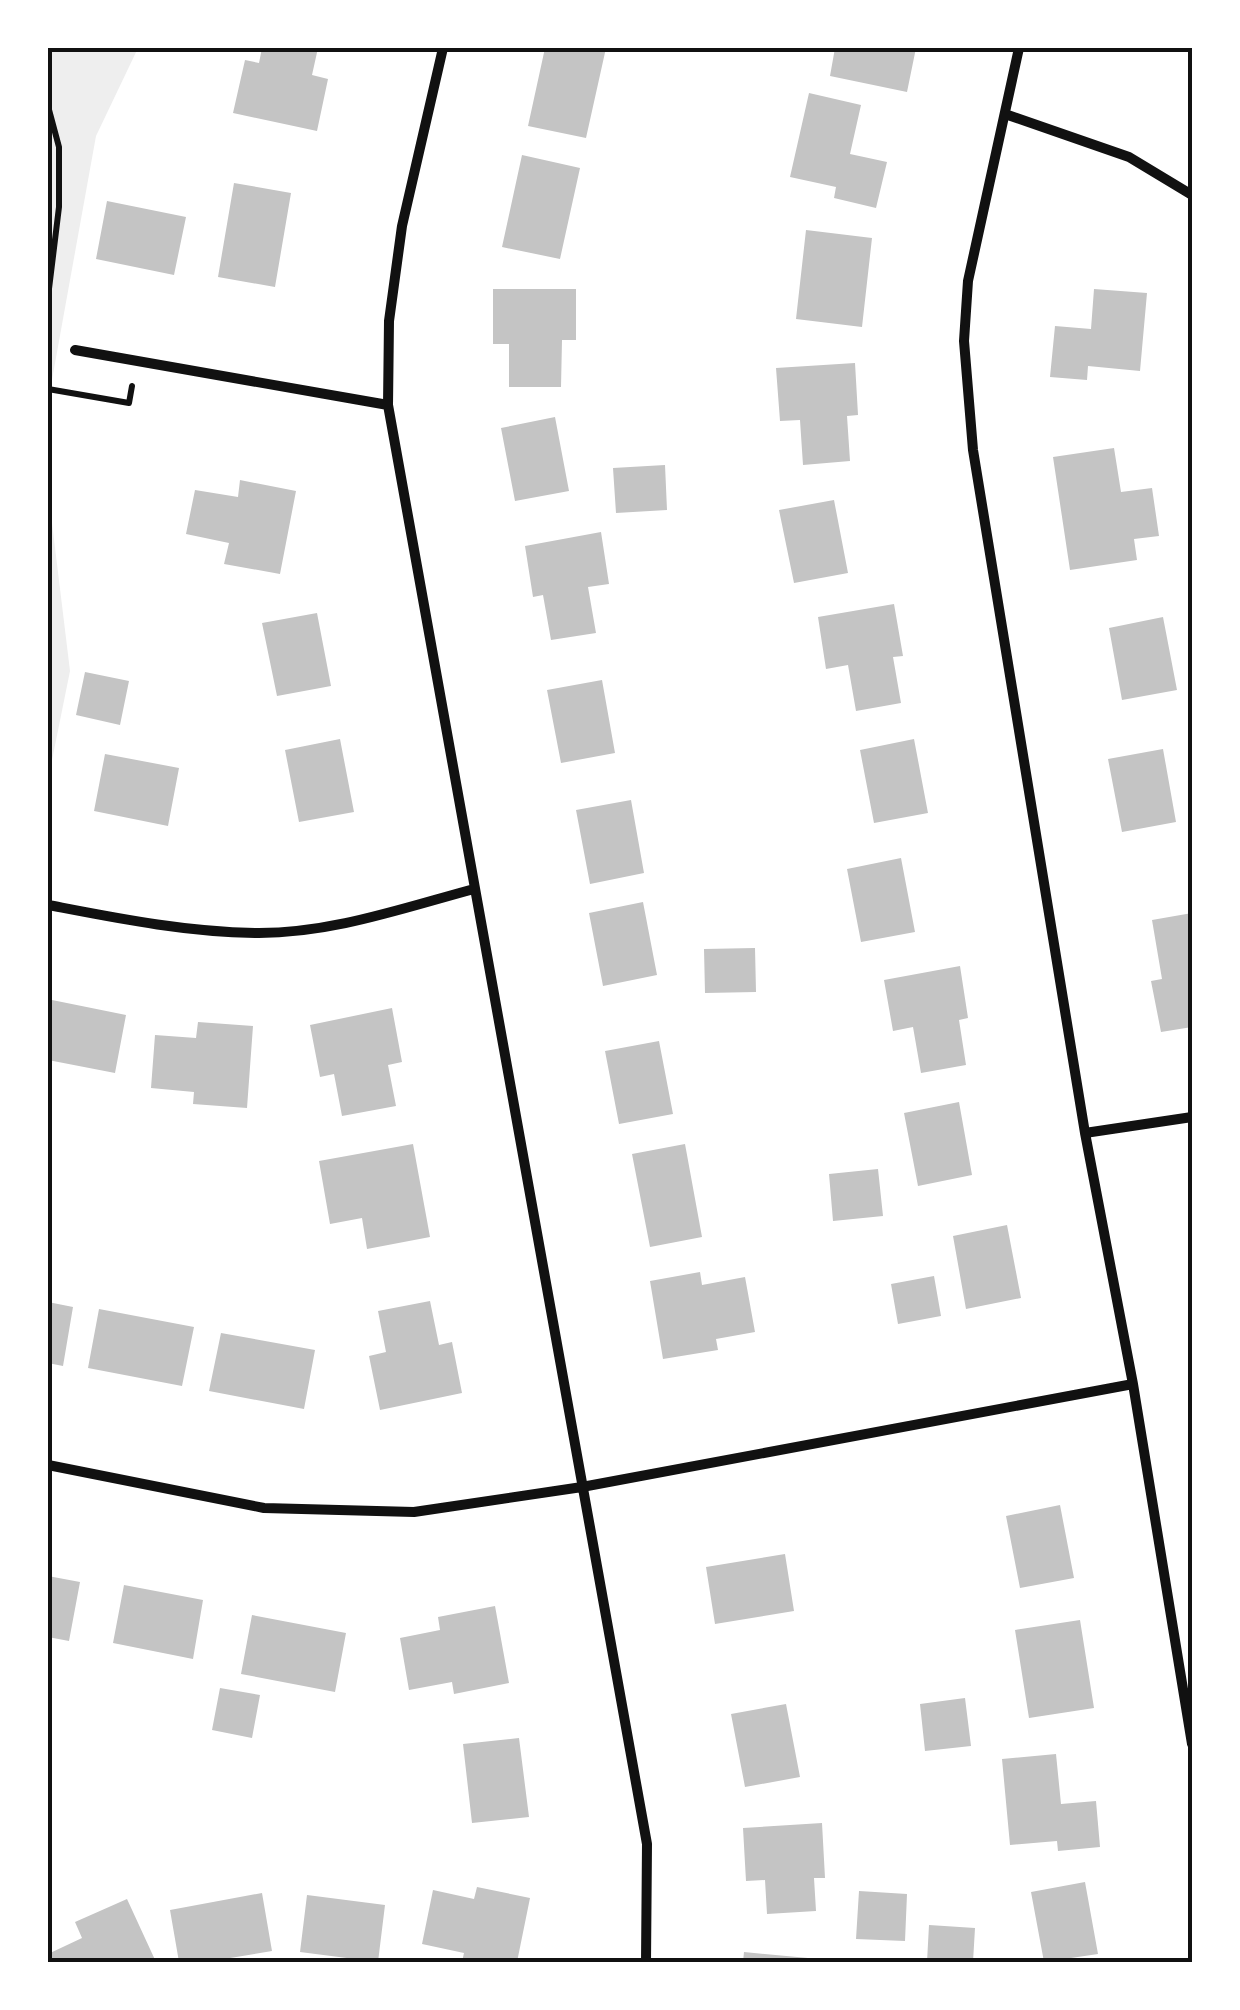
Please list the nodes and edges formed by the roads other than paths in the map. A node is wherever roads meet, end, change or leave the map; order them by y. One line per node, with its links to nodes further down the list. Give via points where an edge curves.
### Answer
1 (443, 48): 6 (street, via 402,226)
2 (1019, 48): 3 (street)
3 (1004, 114): 4 (street, via 1129,157); 10 (street, via 968,281 965,385)
4 (1192, 195)
5 (74, 350): 6 (street)
6 (388, 405): 7 (street)
7 (474, 889): 8 (street, via 353,922 256,933 163,926); 13 (street)
8 (48, 905)
9 (1192, 1118): 10 (street)
10 (1085, 1133): 11 (street)
11 (1132, 1384): 13 (street); 14 (street)
12 (48, 1465): 13 (street, via 264,1508 316,1512 414,1512)
13 (582, 1487): 15 (street, via 648,1844)
14 (1192, 1744)
15 (646, 1962)

